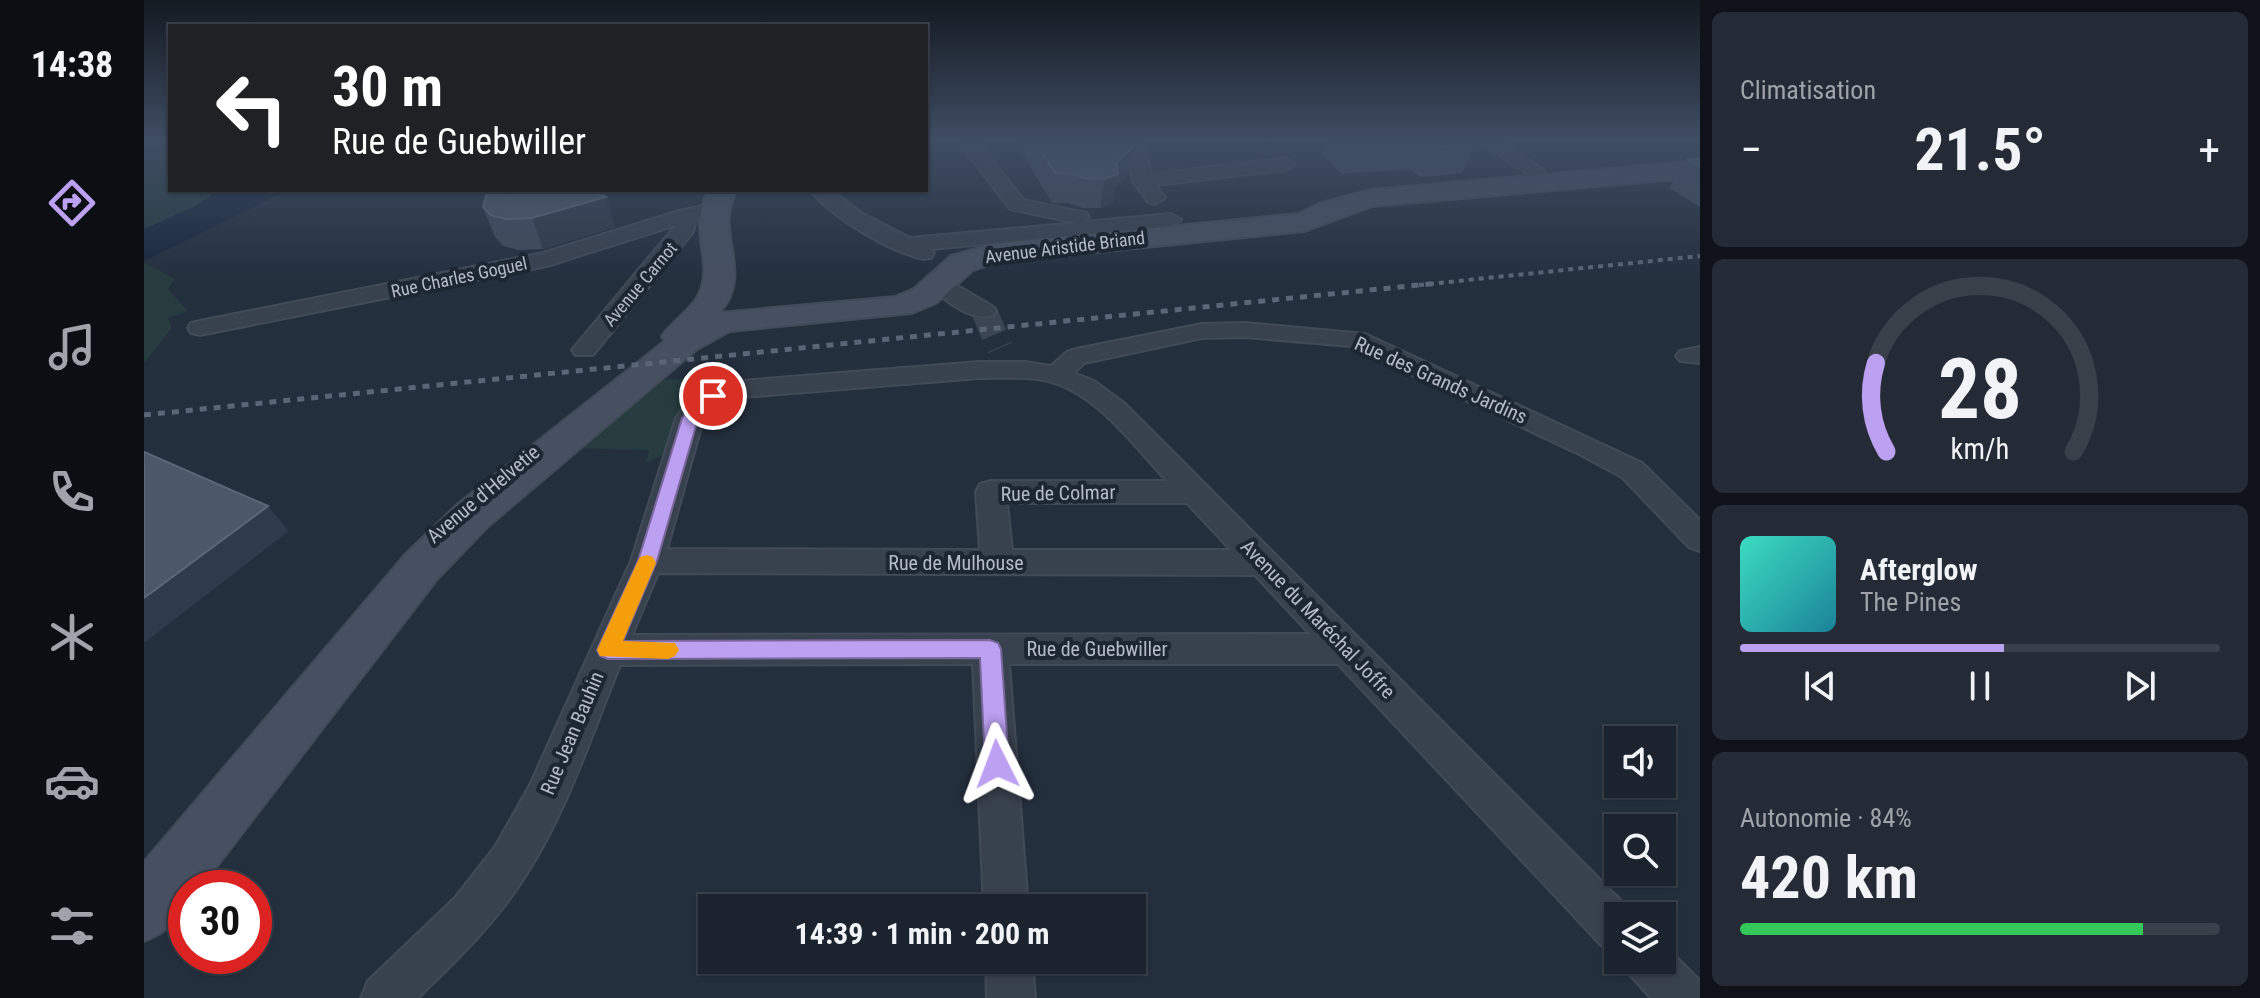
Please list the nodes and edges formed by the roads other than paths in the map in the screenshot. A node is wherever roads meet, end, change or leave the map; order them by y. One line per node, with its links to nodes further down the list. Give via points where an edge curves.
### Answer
1 (1002, 188): 7 (street, via 1027,209 1076,215)
2 (1148, 188): 6 (street)
3 (1486, 188): 6 (main road, Avenue Aristide Briand, via 1370,198 1304,222)
4 (822, 192): 8 (street)
5 (708, 205): 10 (main road, via 721,275); 13 (street, Rue Charles Goguel, via 547,259); 15 (street, Avenue Carnot)
6 (1176, 227): 7 (street); 9 (main road, Avenue Aristide Briand, via 994,253 962,263)
7 (1088, 228): 8 (street)
8 (907, 245): 9 (street)
9 (948, 276): 11 (street, via 963,301); 12 (main road, Avenue Aristide Briand, via 925,296 900,306)
10 (714, 299): 12 (main road, via 723,310); 26 (main road, Avenue d'Helvetie, via 673,341 459,509 412,554)
11 (984, 311)
12 (749, 318): 14 (main road, Avenue Aristide Briand, via 722,322)
13 (200, 328)
14 (685, 342): 28 (main road, Avenue d'Helvetie, via 472,516 421,567)
15 (584, 350)
16 (1003, 358): 17 (street, Avenue du Maréchal Joffre); 20 (street, Rue Jean Bauhin, via 713,396 690,418)
17 (1057, 375): 18 (street, Avenue du Maréchal Joffre, via 1085,387 1114,409); 19 (street, Rue des Grands Jardins, via 1076,357 1202,331 1356,339 1632,470)
18 (1195, 492): 21 (street, Avenue du Maréchal Joffre); 22 (street, Rue de Colmar, via 991,492)
19 (1700, 539)
20 (647, 561): 22 (street, Rue de Mulhouse); 25 (street, Rue Jean Bauhin)
21 (1264, 563): 22 (street, Rue de Mulhouse); 24 (street, Avenue du Maréchal Joffre)
22 (997, 564)
23 (990, 649): 24 (street, Rue de Guebwiller); 25 (street, Rue de Guebwiller); 27 (street)
24 (1346, 649): 29 (street, Avenue du Maréchal Joffre)
25 (608, 650): 32 (street, Rue Jean Bauhin, via 544,799 510,862 470,915)
26 (144, 876)
27 (1005, 894)
28 (144, 910)
29 (1604, 916)
30 (1010, 974): 33 (street)
31 (1661, 974): 34 (street)
32 (385, 998)
33 (1011, 998)
34 (1684, 998)

